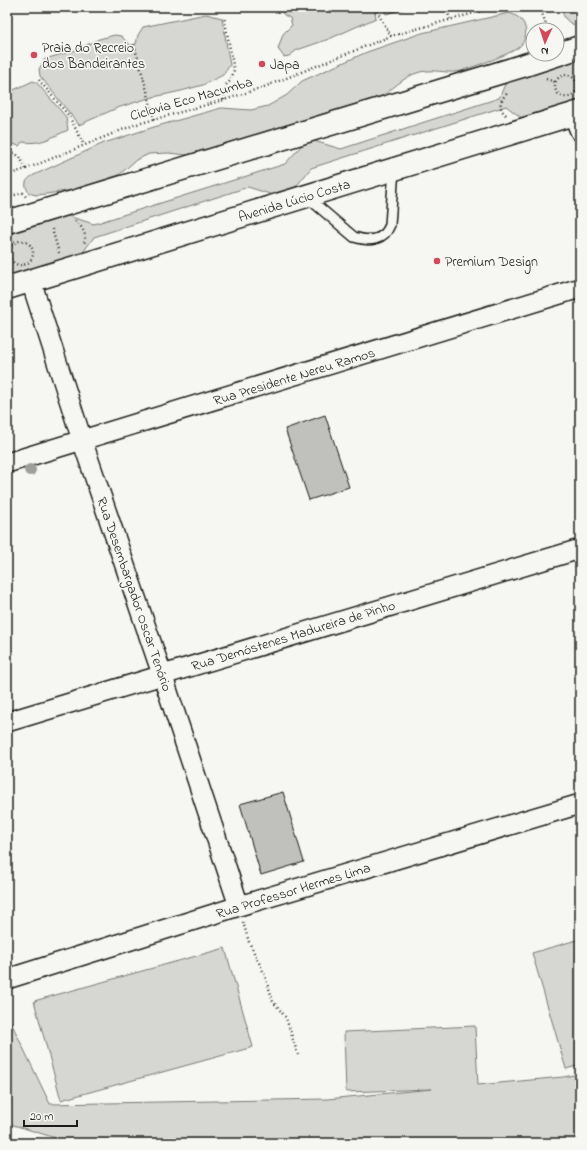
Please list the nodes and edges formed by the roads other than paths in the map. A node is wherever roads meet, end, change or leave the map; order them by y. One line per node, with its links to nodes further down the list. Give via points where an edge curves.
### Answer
1 (580, 47): 5 (main road)
2 (578, 119): 3 (main road, Avenida Lúcio Costa, via 531,127)
3 (394, 169): 4 (main road, Avenida Lúcio Costa); 4 (lane, via 390,225 382,237 363,240 354,237)
4 (306, 196): 6 (main road, Avenida Lúcio Costa)
5 (7, 222)
6 (31, 281): 7 (main road, Avenida Lúcio Costa); 9 (street, Rua Desembargador Oscar Tenório)
7 (7, 288)
8 (580, 288): 9 (street, Rua Presidente Nereu Ramos)
9 (82, 440): 10 (street, Rua Presidente Nereu Ramos); 12 (street, Rua Desembargador Oscar Tenório)
10 (7, 463)
11 (580, 549): 12 (street, Rua Demóstenes Madureira de Pinho)
12 (162, 674): 13 (street, Rua Demóstenes Madureira de Pinho); 15 (street, Rua Desembargador Oscar Tenório)
13 (7, 722)
14 (580, 804): 15 (street, Rua Professor Hermes Lima)
15 (239, 906): 16 (street, Rua Professor Hermes Lima)
16 (7, 979)

